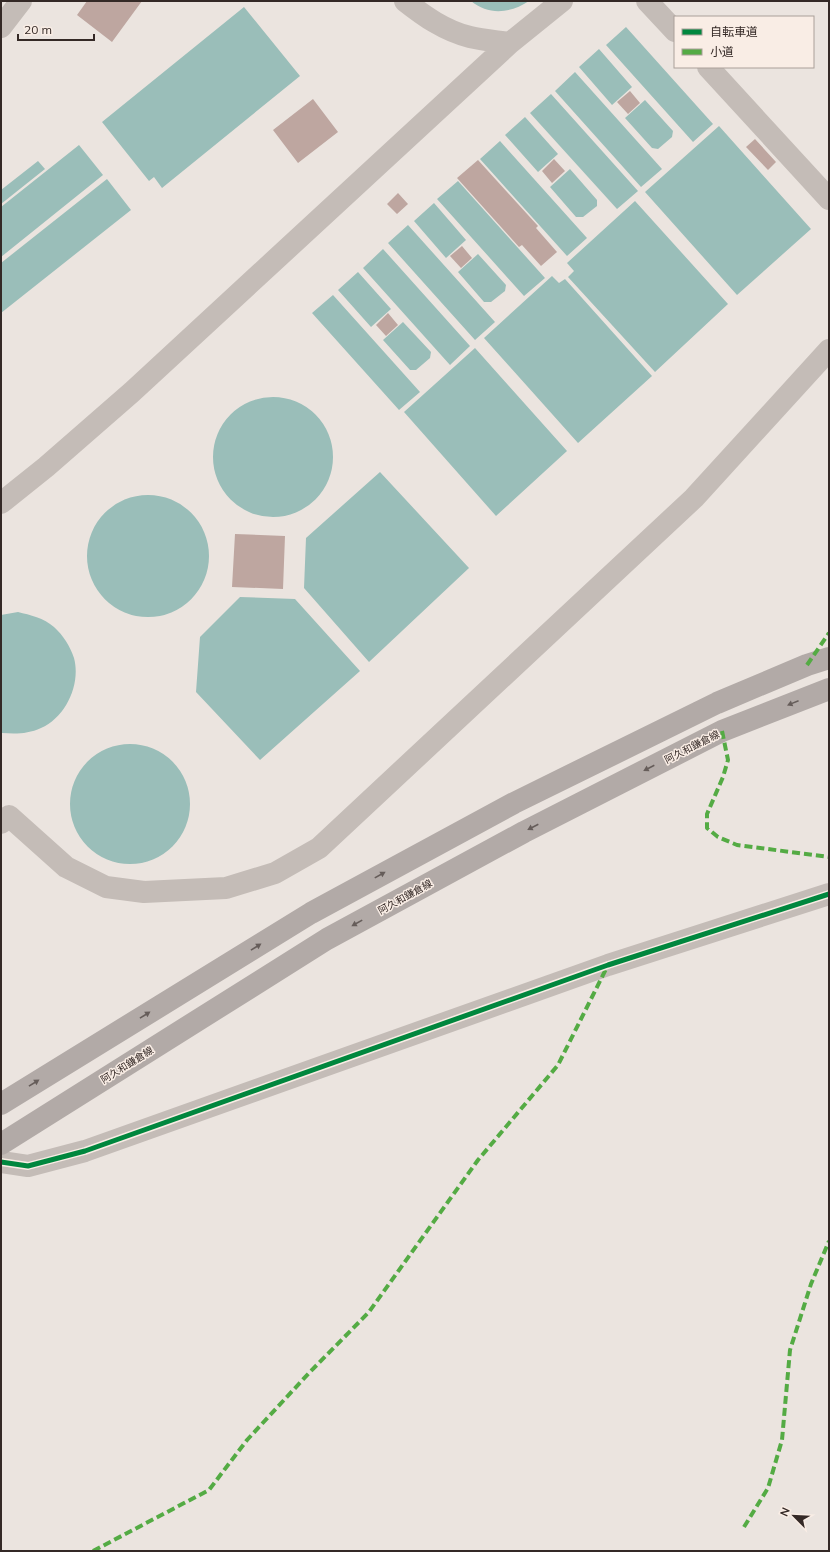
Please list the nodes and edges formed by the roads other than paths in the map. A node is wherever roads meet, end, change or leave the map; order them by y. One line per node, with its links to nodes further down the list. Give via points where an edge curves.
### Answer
1 (21, 1): 5 (street)
2 (405, 1): 7 (street, via 445,28 469,37)
3 (562, 1): 7 (street)
4 (647, 1): 6 (street)
5 (1, 27)
6 (674, 30)
7 (510, 43): 11 (street, via 132,392)
8 (709, 68): 9 (street)
9 (829, 198)
10 (829, 350): 14 (street, via 694,498 319,848 275,873 226,888 144,892 106,887 66,867 9,816)
11 (1, 503)
12 (829, 658): 16 (main road, one-way to 12, via 311,913 514,802 717,703)
13 (829, 689): 17 (main road, 阿久和鎌倉線, one-way to 17, via 722,731 524,832 327,939)
14 (1, 823)
15 (829, 894): 18 (street, via 608,965 85,1151 28,1166)
16 (1, 1104)
17 (1, 1144)
18 (1, 1162)

